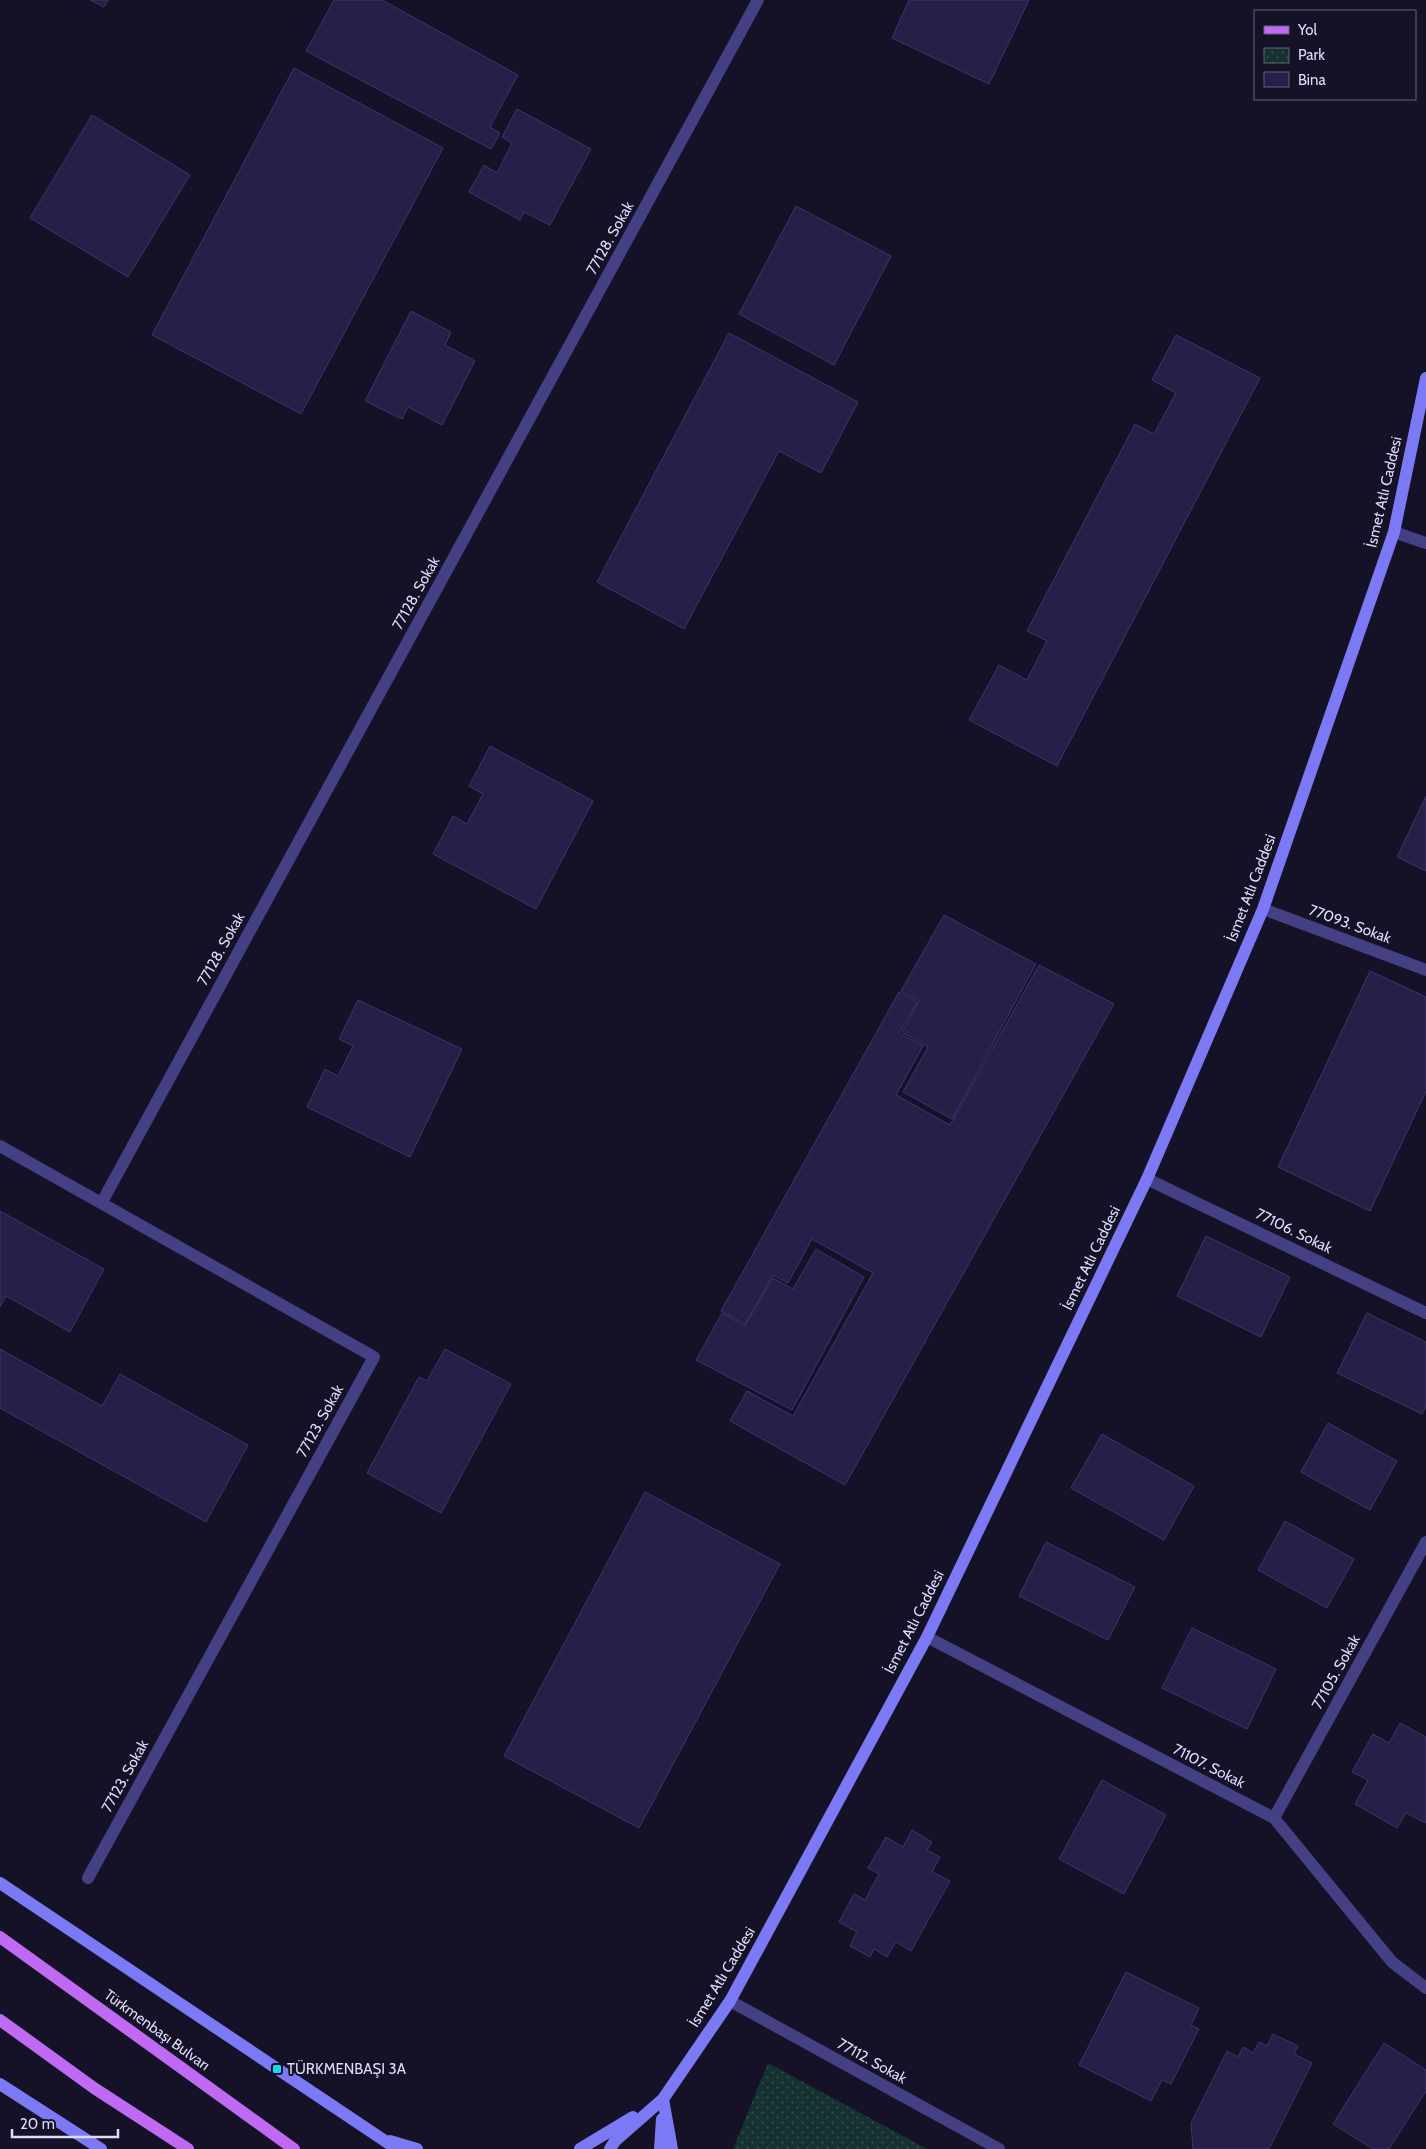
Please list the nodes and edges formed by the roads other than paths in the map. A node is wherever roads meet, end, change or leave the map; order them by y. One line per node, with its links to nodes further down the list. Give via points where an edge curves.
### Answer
1 (758, 0): 9 (street, 77128. Sokak)
2 (1426, 378): 3 (main road, İsmet Atlı Caddesi)
3 (1394, 532): 4 (street); 5 (main road, İsmet Atlı Caddesi)
4 (1426, 543)
5 (1263, 909): 6 (street, 77093. Sokak); 8 (main road, İsmet Atlı Caddesi)
6 (1426, 970)
7 (0, 1146): 9 (street, 77123. Sokak)
8 (1147, 1179): 10 (street, 77106. Sokak); 12 (main road, İsmet Atlı Caddesi)
9 (102, 1202): 14 (street, 77123. Sokak, via 374,1357)
10 (1426, 1313)
11 (1426, 1542): 13 (street, 77105. Sokak)
12 (927, 1637): 13 (street, 71107. Sokak); 18 (main road, İsmet Atlı Caddesi)
13 (1274, 1818): 17 (street, 71107. Sokak, via 1392,1962)
14 (88, 1878)
15 (0, 1883): 22 (main road)
16 (0, 1937): 25 (main road, Türkmenbaşı Bulvarı)
17 (1426, 1988)
18 (730, 2001): 21 (main road, İsmet Atlı Caddesi); 32 (street, 77112. Sokak)
19 (0, 2020): 24 (main road, via 94,2088)
20 (0, 2084): 23 (main road)
21 (663, 2100): 28 (main road); 29 (main road); 30 (main road); 31 (main road)
22 (383, 2144): 26 (main road); 27 (main road)
23 (101, 2149)
24 (188, 2149)
25 (294, 2149)
26 (396, 2149)
27 (417, 2149)
28 (580, 2149)
29 (610, 2149)
30 (660, 2149)
31 (672, 2149)
32 (999, 2149)

